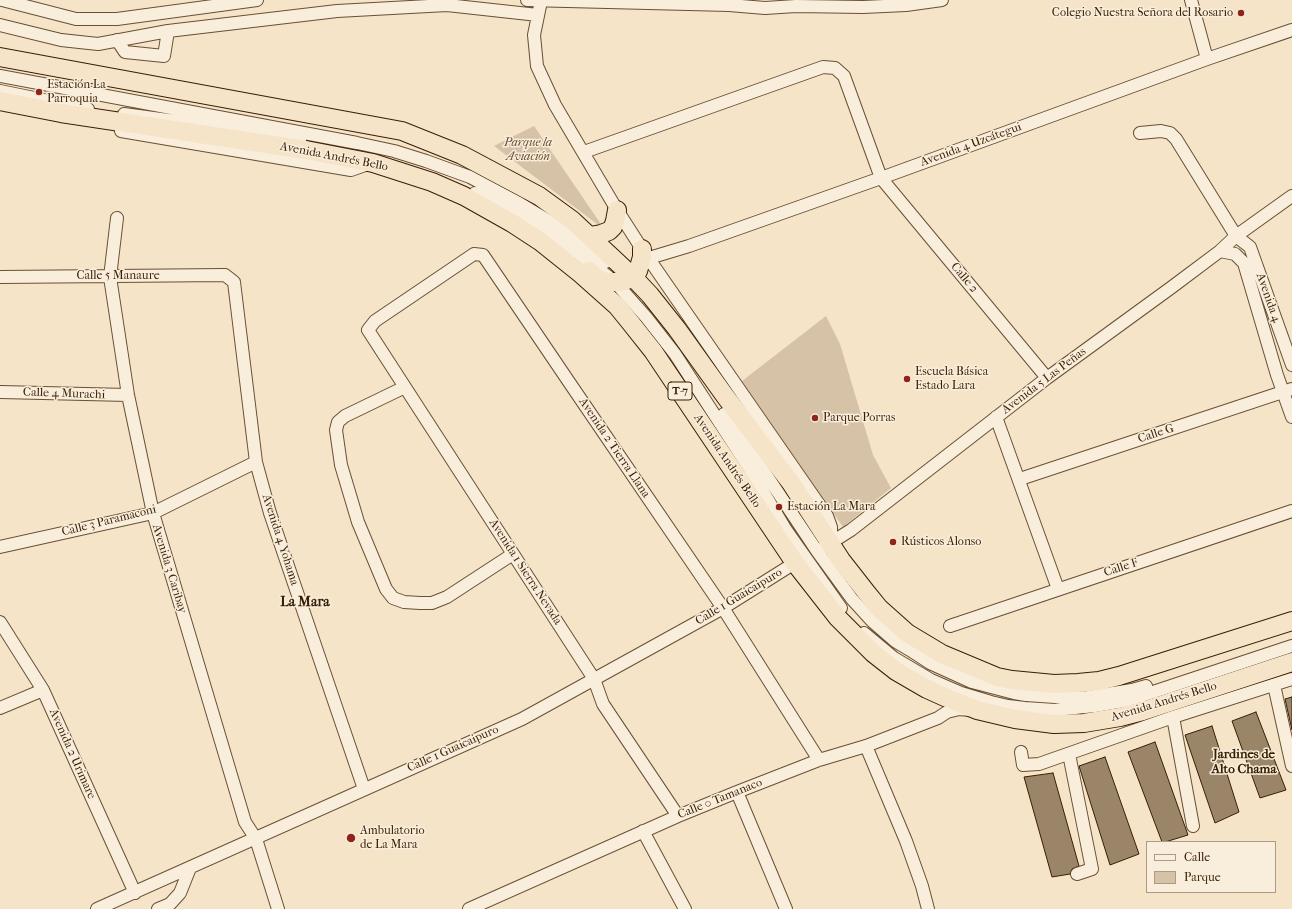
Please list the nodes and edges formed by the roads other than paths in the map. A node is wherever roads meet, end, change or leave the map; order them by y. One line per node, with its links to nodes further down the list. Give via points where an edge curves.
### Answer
1 (2, 0): 2 (street, via 76,19 118,19)
2 (257, 0)
3 (527, 0): 6 (street)
4 (942, 0): 8 (street, via 863,7)
5 (1191, 0): 15 (street)
6 (541, 1): 7 (street); 9 (street)
7 (733, 2): 8 (street, via 765,8)
8 (794, 3)
9 (538, 15): 12 (street, via 447,5 337,11); 21 (street, via 534,36 537,66 555,105)
10 (0, 25): 13 (street, via 61,40 98,44)
11 (1292, 30): 15 (street, Avenida 4 Uzcátegui)
12 (168, 31): 13 (street); 13 (street, via 164,56 125,52)
13 (118, 40)
14 (0, 57): 28 (highway, via 402,131 462,155 539,196)
15 (1207, 59): 23 (street, Avenida 4 Uzcátegui)
16 (0, 76): 35 (street, via 357,142 426,161 470,177 541,216 610,265)
17 (0, 91): 35 (street, via 85,108 263,134 386,158 421,169 532,220)
18 (0, 101): 22 (highway, Avenida Andrés Bello / T-7)
19 (0, 110): 22 (street, via 351,170)
20 (1140, 133): 29 (street, Avenida 4, via 1161,131 1170,133 1176,139)
21 (584, 152): 23 (street, Calle 2, via 822,67 835,68 844,76); 25 (street)
22 (372, 163): 26 (highway, Avenida Andrés Bello / T-7, via 432,182)
23 (882, 178): 30 (street, Avenida 4 Uzcátegui, via 689,246); 40 (street, Calle 2)
24 (1292, 196): 29 (street, Avenida 5 Las Peñas)
25 (617, 210): 28 (highway, via 613,227 609,231); 30 (street)
26 (499, 216): 35 (highway, via 541,232 597,278 606,282); 37 (highway, Avenida Andrés Bello / T-7, via 560,256)
27 (118, 218): 34 (street, Avenida 3 Caribay)
28 (590, 236): 32 (highway)
29 (1236, 236): 31 (street, Avenida 5 Las Peñas); 39 (street, Avenida 4, via 1250,247)
30 (640, 250): 32 (highway, via 629,260); 35 (highway, via 643,253 640,266 635,274); 52 (street, via 827,516 831,527)
31 (1220, 251): 40 (street, Avenida 5 Las Peñas); 42 (street, via 1235,254 1244,263)
32 (615, 260): 35 (highway)
33 (0, 277): 34 (street, Calle 5 Manaure)
34 (110, 277): 36 (street, Calle 5 Manaure, via 225,275); 44 (street, Avenida 3 Caribay)
35 (624, 280): 37 (highway, via 616,290); 52 (highway, via 650,295 677,329 791,483); 54 (street, via 749,468 786,530)
36 (234, 282): 47 (street, Avenida 4 Yohama)
37 (617, 306): 54 (highway, Avenida Andrés Bello / T-7, via 653,351)
38 (368, 330): 41 (street, Avenida 1 Sierra Nevada); 56 (street, Avenida 2 Tierra Llana, via 375,322 474,254 483,255)
39 (1292, 365)
40 (1047, 378): 45 (street, Avenida 5 Las Peñas)
41 (405, 387): 53 (street, Avenida 1 Sierra Nevada); 53 (street, via 345,416 338,422 336,430 341,465 358,522 392,598 420,603 447,597)
42 (1288, 390): 46 (street); 48 (street, Calle G)
43 (0, 392): 44 (street, Calle 4 Murachi)
44 (128, 395): 50 (street, Avenida 3 Caribay)
45 (996, 417): 48 (street); 52 (street, Avenida 5 Las Peñas, via 851,530)
46 (1292, 417)
47 (256, 462): 50 (street, Calle 3 Paramaconi); 77 (street, Avenida 4 Yohama, via 270,513)
48 (1020, 479): 55 (street)
49 (1292, 511): 55 (street, Calle F)
50 (153, 513): 51 (street, Calle 3 Paramaconi); 82 (street, Avenida 3 Caribay, via 245,822)
51 (0, 547)
52 (824, 547): 54 (street, Avenida 5 Las Peñas); 57 (highway, via 841,560 879,608 907,633 942,654 998,677 1012,680 1054,684 1099,681); 60 (street, via 852,599 895,641 956,676 1014,693 1069,698 1107,695 1169,680)
53 (513, 554): 64 (street, Avenida 1 Sierra Nevada)
54 (800, 560): 56 (street, Calle 1 Guaicaipuro); 61 (street, via 843,611 870,639 894,658 931,680 961,693 1008,706 1055,710 1128,700); 70 (highway, Avenida Andrés Bello / T-7, via 838,618 873,653 927,689)
55 (1058, 589): 59 (street, Calle F)
56 (723, 608): 64 (street, Calle 1 Guaicaipuro); 75 (street, Avenida 2 Tierra Llana)
57 (1292, 621)
58 (0, 622): 68 (street, Avenida 2 Urimare)
59 (950, 626)
60 (1292, 638)
61 (1292, 646)
62 (1292, 654): 66 (highway, via 1229,674)
63 (1292, 662): 66 (highway, Avenida Andrés Bello / T-7)
64 (594, 679): 77 (street, Calle 1 Guaicaipuro, via 522,719); 79 (street, Avenida 1 Sierra Nevada, via 603,704)
65 (1292, 679): 67 (street)
66 (1221, 685): 70 (highway, Avenida Andrés Bello / T-7, via 1143,711 1084,723 1036,722)
67 (1274, 685): 71 (street); 76 (street)
68 (43, 690): 69 (street); 85 (street, Avenida 2 Urimare)
69 (0, 708)
70 (978, 710): 72 (street, Calle 0 Tamanaco, via 960,709 947,712 938,718)
71 (1173, 717): 74 (street); 80 (street)
72 (866, 746): 75 (street, Calle 0 Tamanaco); 92 (street, via 906,841)
73 (1021, 752): 74 (street, via 1022,765 1039,764)
74 (1069, 754): 84 (street, via 1092,869)
75 (819, 760): 78 (street, Calle 0 Tamanaco)
76 (1292, 766)
77 (364, 789): 82 (street, Calle 1 Guaicaipuro)
78 (736, 792): 79 (street, Calle 0 Tamanaco); 91 (street)
79 (678, 816): 81 (street, Calle 0 Tamanaco)
80 (1193, 826)
81 (643, 831): 89 (street, Calle 0 Tamanaco); 90 (street)
82 (256, 839): 83 (street, Calle 1 Guaicaipuro); 88 (street, Avenida 3 Caribay)
83 (190, 868): 85 (street, Calle 1 Guaicaipuro); 87 (street, via 180,893 170,904)
84 (1077, 874)
85 (135, 893): 86 (street, Calle 1 Guaicaipuro)
86 (98, 909)
87 (158, 909)
88 (278, 909)
89 (469, 909)
90 (686, 909)
91 (786, 909)
92 (928, 909)

